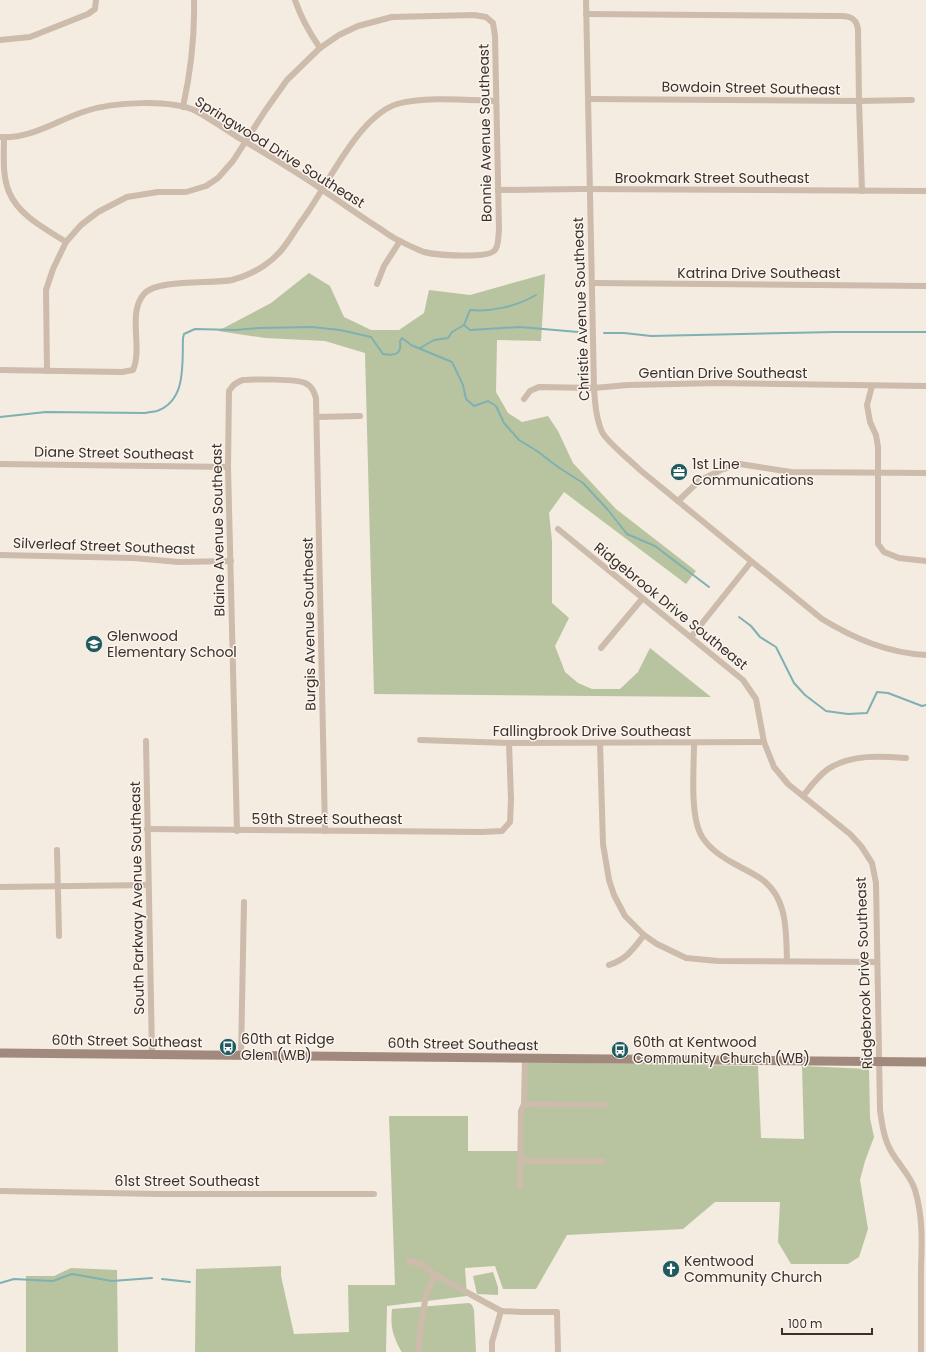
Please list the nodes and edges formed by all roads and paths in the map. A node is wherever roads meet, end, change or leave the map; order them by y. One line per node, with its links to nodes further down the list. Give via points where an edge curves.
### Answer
1 (96, 0): 6 (street, via 95,9 88,14 30,38)
2 (194, 0): 12 (street, via 195,24 191,71)
3 (295, 0): 7 (street, via 308,31)
4 (586, 0): 5 (street, Christie Avenue Southeast)
5 (586, 14): 8 (street, Christie Avenue Southeast); 11 (street, via 849,16 858,25)
6 (0, 40)
7 (320, 48): 10 (street, Bonnie Avenue Southeast, via 358,26 392,17 486,17 493,23 495,36); 14 (street, via 287,80)
8 (589, 99): 11 (street, Bowdoin Street Southeast); 15 (street, Christie Avenue Southeast)
9 (912, 100): 11 (street, Bowdoin Street Southeast)
10 (496, 101): 16 (street, via 408,102 383,110 364,127); 17 (street, Bonnie Avenue Southeast)
11 (859, 101): 18 (street)
12 (183, 106): 13 (street, Springwood Drive Southeast, via 121,104 102,107 85,111 23,136); 14 (street, Springwood Drive Southeast)
13 (2, 137): 21 (street, via 6,180 14,202 32,220)
14 (246, 142): 16 (street, Springwood Drive Southeast); 21 (street, via 226,170 206,186 186,192 158,192 127,197 80,225)
15 (589, 189): 17 (street, Brookmark Street Southeast); 18 (street, Brookmark Street Southeast); 23 (street, Christie Avenue Southeast)
16 (323, 190): 20 (street, Springwood Drive Southeast); 27 (street, via 280,253 264,266 243,277 230,280 165,285 144,293 138,303 136,314 136,362 133,370)
17 (498, 190): 22 (street, Bonnie Avenue Southeast, via 498,245)
18 (862, 191): 19 (street, Brookmark Street Southeast)
19 (926, 191)
20 (400, 241): 22 (street, Springwood Drive Southeast, via 425,252 446,255 488,255); 24 (street)
21 (66, 242): 27 (street, via 46,290)
22 (494, 251)
23 (592, 283): 25 (street, Katrina Drive Southeast); 30 (street, Christie Avenue Southeast)
24 (376, 284)
25 (926, 286)
26 (0, 370): 27 (street)
27 (47, 371)
28 (872, 386): 29 (street, Gentian Drive Southeast); 30 (street, Gentian Drive Southeast, via 718,383); 36 (street, via 867,405 878,447)
29 (926, 386)
30 (594, 388): 31 (street, Gentian Drive Southeast, via 539,387 530,391); 38 (street, Christie Avenue Southeast, via 602,433)
31 (524, 399)
32 (360, 416): 33 (street)
33 (317, 417): 35 (street, Blaine Avenue Southeast, via 316,398 312,388 305,382 243,380 232,385 228,406); 58 (street, Burgis Avenue Southeast)
34 (0, 464): 35 (street, Diane Street Southeast)
35 (228, 467): 41 (street, Blaine Avenue Southeast)
36 (878, 473): 37 (street); 38 (street, via 791,472 740,464 699,481); 43 (street, via 878,544 884,552 899,558)
37 (926, 474)
38 (678, 501): 42 (street, Christie Avenue Southeast)
39 (558, 529): 44 (street, Ridgebrook Drive Southeast)
40 (0, 555): 41 (street, Silverleaf Street Southeast, via 133,558 179,562)
41 (231, 561): 57 (street, Blaine Avenue Southeast)
42 (751, 562): 45 (street); 47 (street, Christie Avenue Southeast, via 822,619 841,630 882,648)
43 (926, 562)
44 (642, 599): 45 (street, Ridgebrook Drive Southeast); 46 (street)
45 (691, 638): 50 (street, Ridgebrook Drive Southeast, via 743,680 756,699)
46 (601, 648)
47 (926, 655)
48 (146, 740): 56 (street, South Parkway Avenue Southeast)
49 (420, 740): 51 (street, Fallingbrook Drive Southeast)
50 (764, 742): 53 (street, Fallingbrook Drive Southeast); 55 (street, Ridgebrook Drive Southeast, via 774,767 788,784)
51 (509, 743): 52 (street, Fallingbrook Drive Southeast); 58 (street, 59th Street Southeast, via 510,822 502,831)
52 (600, 743): 53 (street, Fallingbrook Drive Southeast); 64 (street, via 603,844 608,880 625,916)
53 (694, 743): 66 (street, via 694,815 700,833 708,845 722,857 761,879 777,896 786,928)
54 (906, 758): 55 (street, via 877,756 848,760 828,769)
55 (803, 796): 67 (street, Ridgebrook Drive Southeast, via 850,834 872,863 876,883)
56 (147, 829): 57 (street, 59th Street Southeast); 60 (street, South Parkway Avenue Southeast)
57 (237, 830): 58 (street, 59th Street Southeast)
58 (325, 831)
59 (57, 850): 61 (street)
60 (148, 885): 61 (street); 70 (street, South Parkway Avenue Southeast)
61 (58, 886): 62 (street); 65 (street)
62 (0, 887)
63 (244, 902): 71 (street)
64 (644, 935): 66 (street, via 686,958 718,961); 68 (street, via 628,955)
65 (59, 936)
66 (787, 961): 67 (street)
67 (877, 962): 73 (street, Ridgebrook Drive Southeast)
68 (609, 965)
69 (0, 1053): 70 (main road, 60th Street Southeast)
70 (152, 1054): 71 (main road, 60th Street Southeast)
71 (241, 1056): 72 (main road, 60th Street Southeast)
72 (525, 1058): 73 (main road, 60th Street Southeast); 75 (street)
73 (879, 1061): 74 (main road, 60th Street Southeast); 88 (street, Ridgebrook Drive Southeast, via 880,1110 886,1139 914,1188 921,1221)
74 (926, 1062)
75 (524, 1104): 76 (street); 77 (street, via 521,1111)
76 (604, 1105)
77 (521, 1161): 78 (street); 79 (street)
78 (603, 1161)
79 (520, 1187)
80 (0, 1192): 81 (street, 61st Street Southeast)
81 (374, 1194)
82 (408, 1261): 83 (street, via 423,1265)
83 (435, 1275): 84 (street); 85 (street, via 426,1294 418,1340)
84 (501, 1310): 86 (street, via 492,1342); 87 (street, via 557,1312)
85 (419, 1352)
86 (492, 1352)
87 (558, 1352)
88 (921, 1352)

